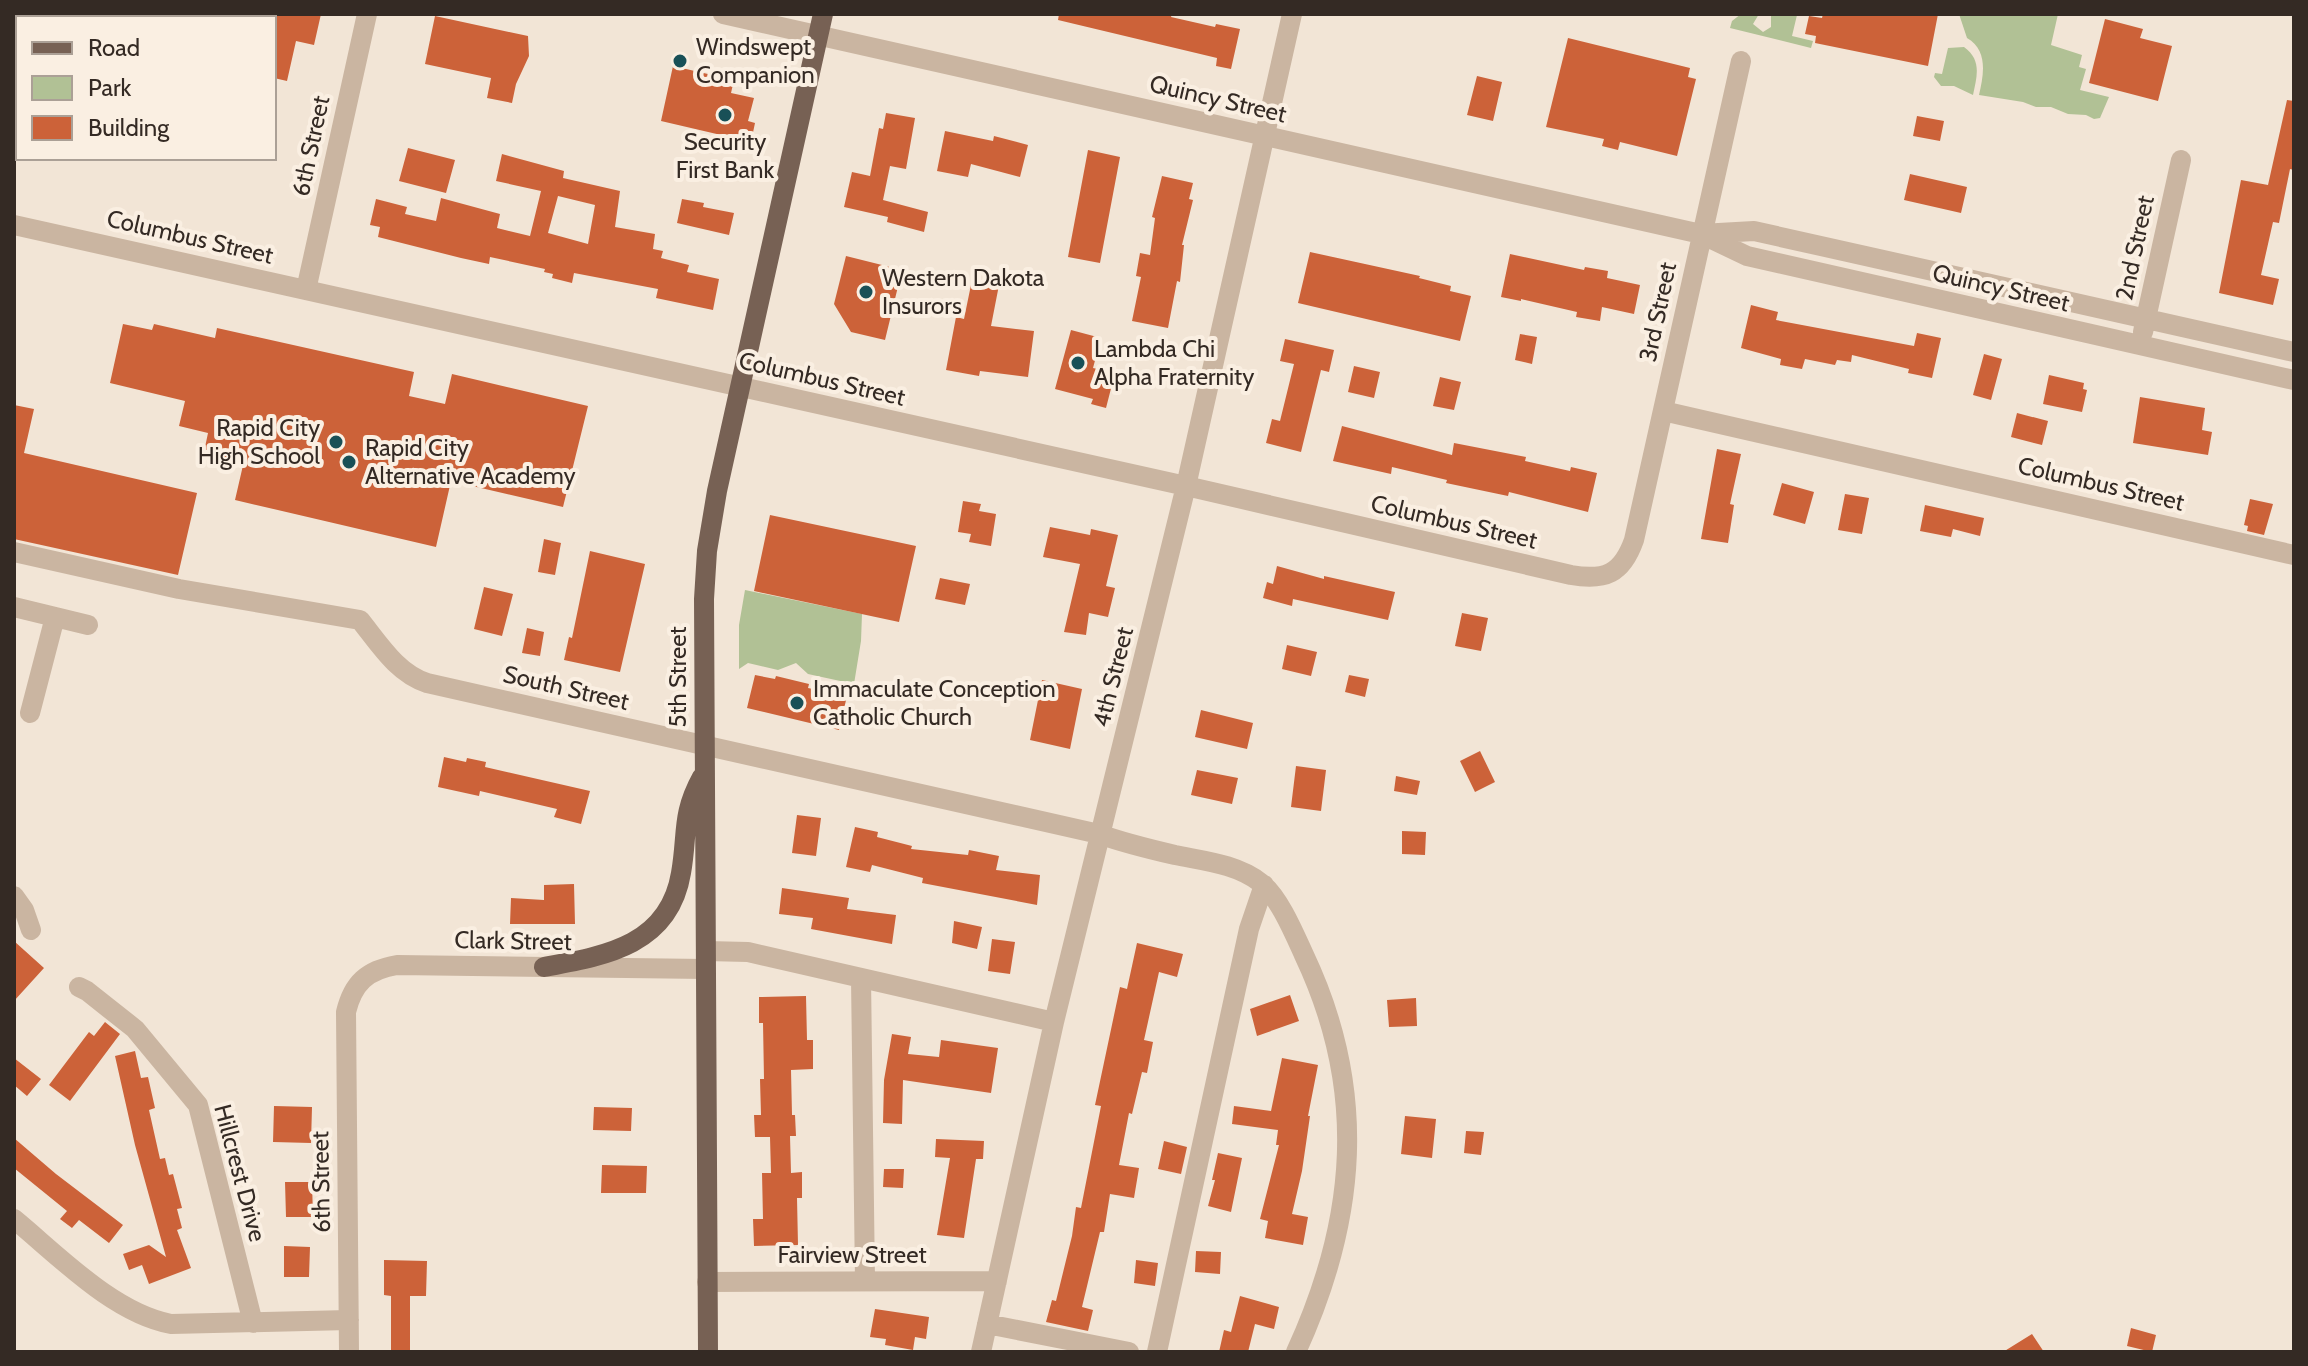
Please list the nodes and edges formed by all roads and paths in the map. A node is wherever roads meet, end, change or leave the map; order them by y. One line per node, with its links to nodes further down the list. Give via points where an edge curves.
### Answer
1 (367, 14): 11 (street, 6th Street)
2 (723, 14): 5 (street, Quincy Street)
3 (823, 14): 5 (main road, 5th Street)
4 (1292, 14): 7 (street, 4th Street)
5 (818, 35): 7 (street, Quincy Street); 16 (main road, 5th Street)
6 (1741, 61): 10 (street, 3rd Street)
7 (1264, 136): 10 (street, Quincy Street); 18 (street, 4th Street)
8 (2181, 160): 12 (street, 2nd Street)
9 (14, 225): 11 (street, Columbus Street)
10 (1701, 234): 12 (street, Quincy Street, via 1754,231); 13 (street, Quincy Street, via 1747,256); 17 (street, 3rd Street)
11 (306, 290): 16 (street, Columbus Street)
12 (2146, 319): 13 (street, 2nd Street); 14 (street, Quincy Street)
13 (2140, 346): 15 (street, Quincy Street)
14 (2294, 352)
15 (2294, 380)
16 (740, 387): 18 (street, Columbus Street); 26 (main road, 5th Street, via 707,551)
17 (1663, 411): 20 (street, Columbus Street); 21 (street, 3rd Street, via 1634,540)
18 (1186, 486): 21 (street, Columbus Street, via 1571,575 1600,576); 28 (street, 4th Street)
19 (14, 552): 26 (street, South Street, via 179,589 360,620 410,677)
20 (2294, 555)
21 (1618, 569)
22 (14, 607): 23 (street)
23 (55, 617): 24 (street); 25 (street)
24 (88, 625)
25 (30, 713)
26 (703, 747): 27 (main road, 5th Street); 28 (street, South Street)
27 (704, 774): 32 (main road, 5th Street); 33 (main road, via 685,817 681,874 660,919 627,947)
28 (1099, 834): 29 (street, South Street, via 1226,866); 37 (street, 4th Street)
29 (1264, 885): 45 (street, via 1249,929); 50 (street, via 1289,922 1314,976 1331,1026 1346,1103 1345,1200 1315,1311)
30 (14, 896): 31 (street)
31 (31, 930)
32 (706, 960): 33 (street, Clark Street); 34 (street, Clark Street, via 748,952); 41 (main road, 5th Street)
33 (544, 967): 36 (street, Clark Street, via 380,968 354,987)
34 (861, 978): 37 (street, Clark Street); 39 (street)
35 (79, 987): 43 (street, Hillcrest Drive, via 135,1029 198,1105)
36 (346, 1012): 42 (street, 6th Street)
37 (1054, 1022): 40 (street, 4th Street)
38 (14, 1219): 43 (street, via 134,1312 171,1324)
39 (865, 1281): 40 (street, Fairview Street); 41 (street, Fairview Street)
40 (997, 1281): 44 (street, 4th Street)
41 (707, 1282): 47 (main road, 5th Street)
42 (349, 1320): 43 (street); 46 (street, 6th Street)
43 (253, 1323)
44 (987, 1324): 48 (street, 4th Street); 49 (street)
45 (1159, 1351)
46 (349, 1352)
47 (708, 1352)
48 (981, 1352)
49 (1129, 1352)
50 (1296, 1352)

